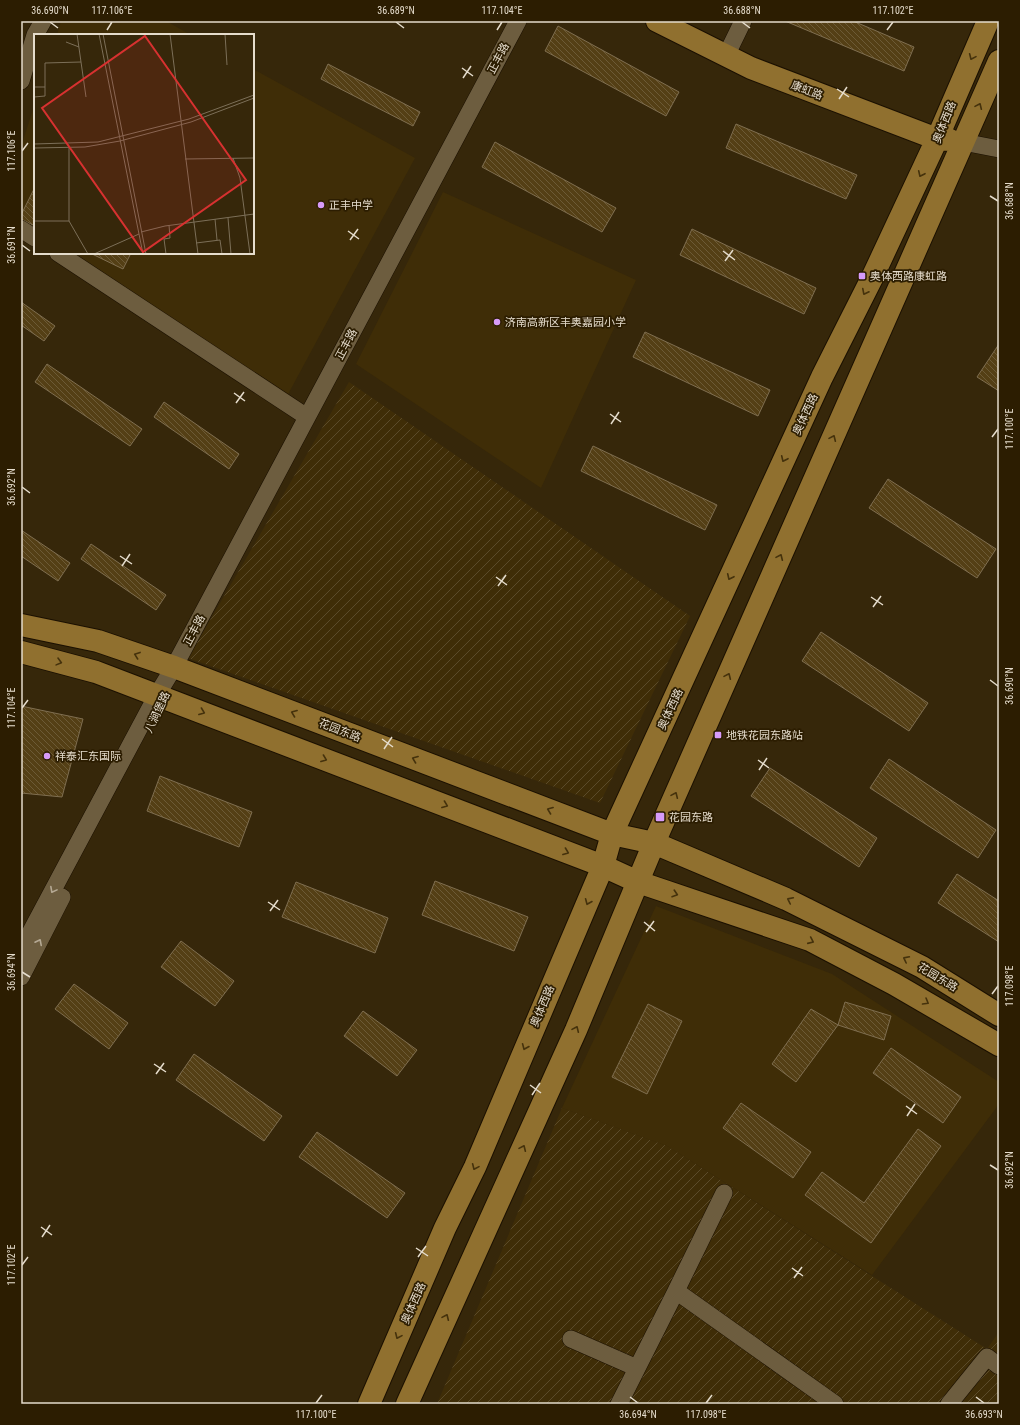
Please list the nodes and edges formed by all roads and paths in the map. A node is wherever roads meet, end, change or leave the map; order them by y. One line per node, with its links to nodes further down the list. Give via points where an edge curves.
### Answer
1 (43, 21): 6 (street)
2 (518, 21): 17 (street, 正丰路)
3 (657, 21): 8 (main road, 康虹路)
4 (743, 21): 8 (street)
5 (988, 21): 11 (main road, 奥体西路, one-way to 11)
6 (36, 34)
7 (34, 38): 10 (street)
8 (726, 56): 11 (main road, 康虹路, via 751,68)
9 (999, 61): 12 (main road, one-way to 9)
10 (21, 80)
11 (937, 139): 12 (main road, 康虹路); 22 (main road, 奥体西路, one-way to 22, via 822,377)
12 (963, 142): 13 (street); 23 (main road, one-way to 12)
13 (999, 149)
14 (21, 229): 15 (street)
15 (34, 237)
16 (60, 254): 17 (street)
17 (307, 417): 20 (street, 正丰路)
18 (21, 625): 20 (main road, 花园东路, one-way to 18, via 98,641)
19 (21, 652): 21 (main road, one-way to 21, via 96,672)
20 (174, 668): 21 (street, 八涧堡路); 22 (main road, 花园东路, one-way to 20)
21 (161, 696): 24 (main road, one-way to 24); 26 (street, 八涧堡路, one-way to 26); 27 (street, 八涧堡路, one-way to 21)
22 (612, 834): 23 (main road, 花园东路); 24 (main road, 奥体西路)
23 (654, 844): 25 (main road); 28 (main road, 花园东路, one-way to 23, via 922,967 786,899)
24 (603, 866): 25 (main road); 35 (main road, 奥体西路, one-way to 35, via 475,1167 445,1228)
25 (638, 882): 29 (main road, one-way to 29, via 810,940 894,984); 36 (main road, one-way to 25, via 576,1030)
26 (21, 950)
27 (21, 977)
28 (999, 1015)
29 (999, 1045)
30 (724, 1193): 31 (street)
31 (676, 1291): 34 (street); 38 (street)
32 (571, 1339): 34 (street)
33 (999, 1366): 39 (street, via 987,1358)
34 (637, 1368): 37 (street)
35 (369, 1404)
36 (407, 1404)
37 (619, 1404)
38 (835, 1404)
39 (948, 1404)

